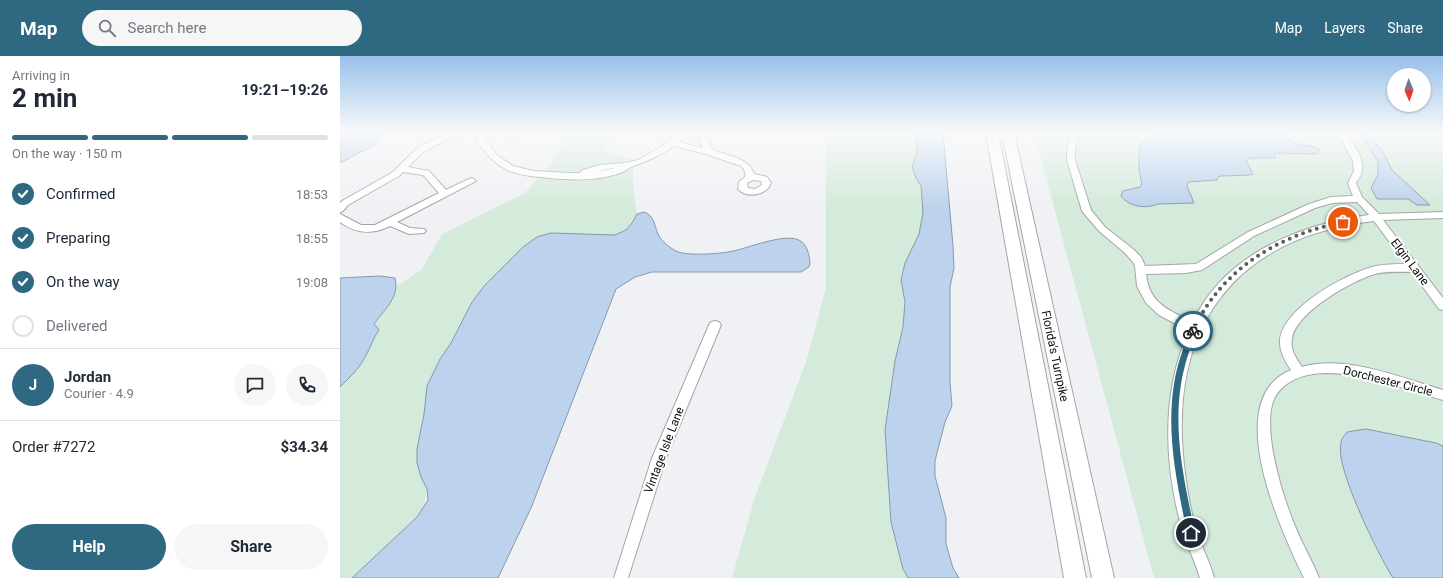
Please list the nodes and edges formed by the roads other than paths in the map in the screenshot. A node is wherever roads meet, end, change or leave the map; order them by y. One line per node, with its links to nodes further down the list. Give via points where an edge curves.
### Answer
1 (414, 157): 9 (street)
2 (494, 157): 3 (street, via 510,168 533,174 599,176 619,171)
3 (650, 157)
4 (725, 157): 10 (street, via 744,164)
5 (997, 157): 28 (highway, Florida's Turnpike)
6 (1013, 157): 29 (highway, Florida's Turnpike)
7 (1071, 157): 21 (street, via 1088,211 1102,229 1134,256)
8 (1354, 157): 13 (street, via 1358,166 1352,183)
9 (402, 169): 12 (street, via 426,173); 14 (street)
10 (751, 177)
11 (472, 181): 12 (street)
12 (445, 194): 18 (street)
13 (1359, 199): 17 (street, Elgin Lane); 21 (street, via 1331,200 1312,206 1251,234 1198,267)
14 (340, 207)
15 (1443, 215): 17 (street)
16 (340, 217): 18 (street, via 365,230)
17 (1376, 217): 20 (street, Elgin Lane); 24 (street, via 1312,230 1280,243 1258,256 1219,289)
18 (391, 223): 19 (street, via 409,231)
19 (421, 231)
20 (1415, 268): 22 (street, Elgin Lane); 25 (street, via 1373,271 1338,286 1312,304 1292,326 1286,338 1288,354)
21 (1140, 270): 24 (street, via 1142,286 1150,300 1163,312)
22 (1443, 306)
23 (716, 325): 27 (street, Vintage Isle Lane, via 658,458)
24 (1194, 328): 30 (street, via 1182,361 1178,384 1175,442 1185,508 1194,545)
25 (1300, 372): 26 (street, Dorchester Circle, via 1314,369 1343,369); 31 (street, Dorchester Circle, via 1279,383 1272,392 1264,414 1264,426 1268,459 1277,496)
26 (1443, 395)
27 (620, 578)
28 (1075, 578)
29 (1103, 578)
30 (1207, 578)
31 (1312, 578)

